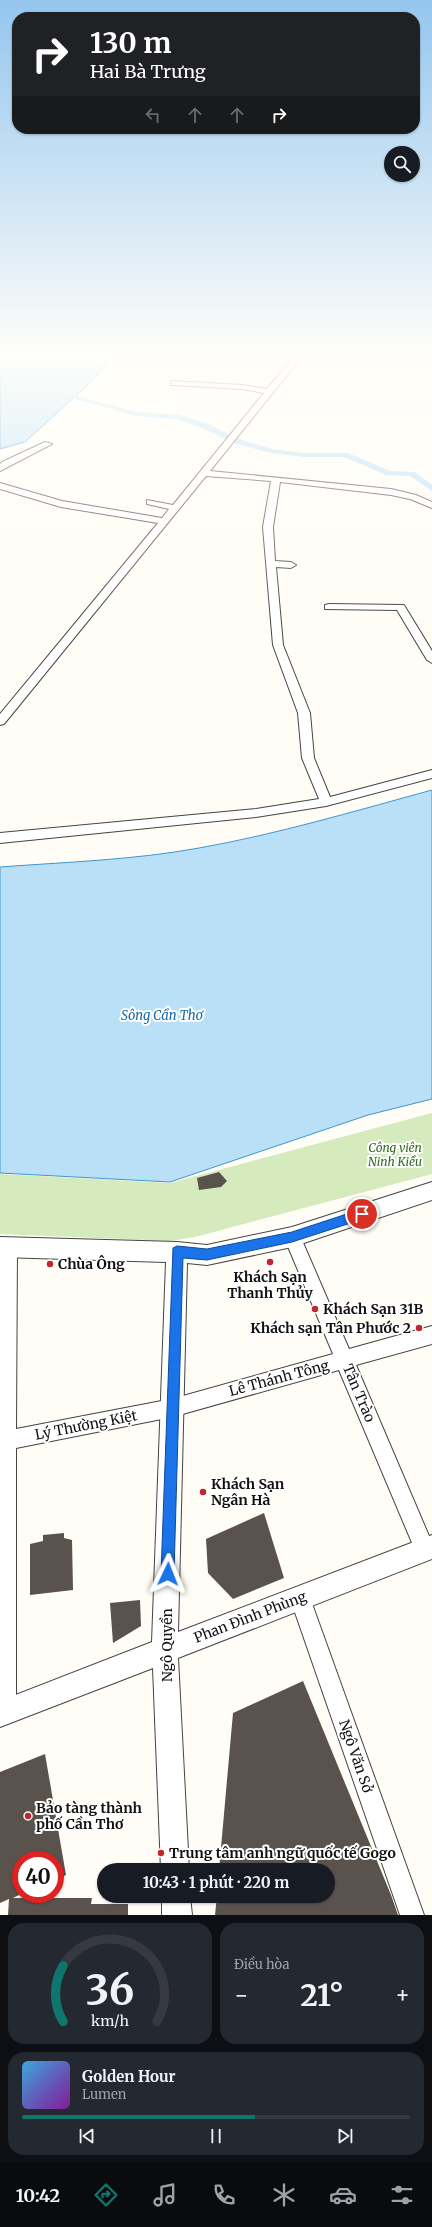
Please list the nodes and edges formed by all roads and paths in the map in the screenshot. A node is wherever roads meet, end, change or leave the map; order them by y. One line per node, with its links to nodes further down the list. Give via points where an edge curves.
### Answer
1 (228, 443): 4 (street)
2 (48, 444): 3 (street, via 30,454 14,458)
3 (0, 468)
4 (204, 473): 5 (street); 9 (street)
5 (276, 479): 8 (street, via 391,492); 11 (street, via 268,527)
6 (0, 486): 10 (street, via 62,504)
7 (150, 502): 9 (street)
8 (432, 505)
9 (175, 508): 10 (street)
10 (165, 521): 15 (street)
11 (270, 564): 12 (street); 17 (street, via 278,645 304,713 308,758)
12 (292, 565)
13 (329, 607): 14 (street, via 400,607)
14 (432, 660)
15 (0, 721)
16 (432, 774): 17 (street)
17 (326, 802): 18 (street, via 256,813)
18 (0, 838)
19 (432, 1191): 20 (street)
20 (292, 1237): 22 (street, via 207,1255); 24 (street, Tân Trào)
21 (4, 1247): 22 (street); 26 (street)
22 (177, 1252): 25 (street, Ngô Quyền)
23 (432, 1335): 24 (street, Lê Thánh Tông)
24 (345, 1360): 25 (street, Lê Thánh Tông); 27 (street, Tân Trào)
25 (172, 1408): 26 (street, Lý Thường Kiệt); 29 (street, Ngô Quyền)
26 (3, 1441): 30 (street)
27 (429, 1548): 28 (street, Phan Đình Phùng)
28 (300, 1598): 29 (street, Phan Đình Phùng); 34 (street, Ngô Văn Sở)
29 (165, 1650): 30 (street, Phan Đình Phùng); 31 (street, Ngô Quyền)
30 (3, 1713)
31 (175, 1863)
32 (176, 1903): 33 (street)
33 (177, 1915)
34 (412, 1915)

